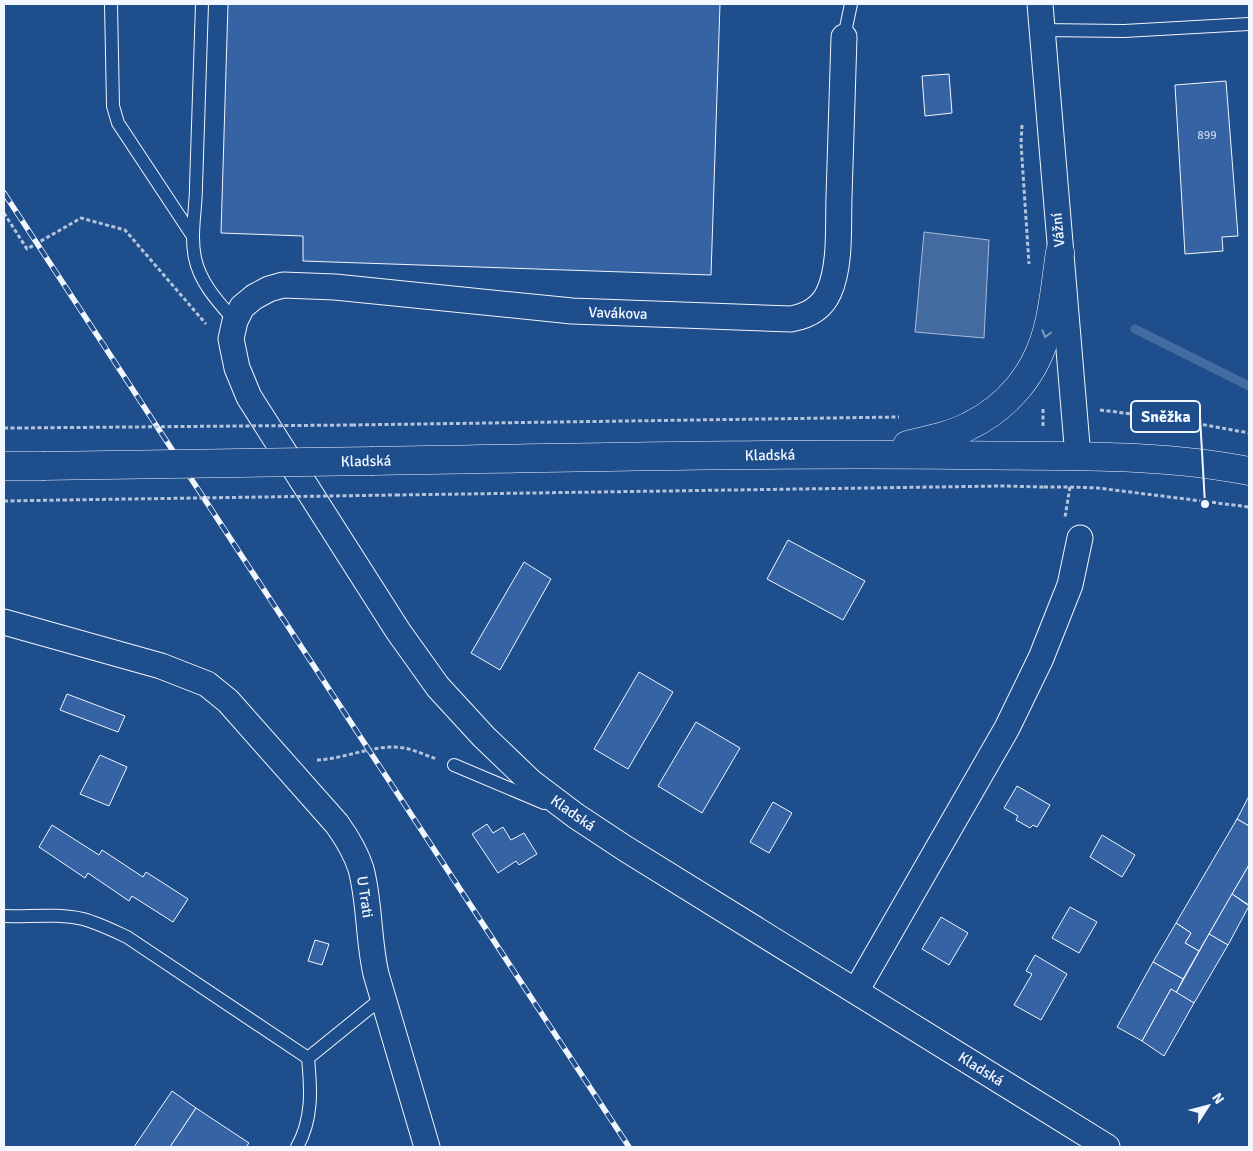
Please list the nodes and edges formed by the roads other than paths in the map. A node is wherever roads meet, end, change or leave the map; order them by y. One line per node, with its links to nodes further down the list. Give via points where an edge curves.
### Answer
1 (111, 4): 8 (lane, via 113,106 118,123)
2 (202, 4): 8 (lane)
3 (851, 4): 7 (lane)
4 (1040, 4): 6 (street, Vážní)
5 (1249, 24): 6 (lane, via 1124,31)
6 (1042, 30): 9 (street, Vážní)
7 (844, 37): 10 (street, Vavákova, via 834,276 829,293 820,306 805,316 791,319 572,311 335,287 284,285 254,297 242,307)
8 (192, 235): 10 (lane, via 195,259 203,280)
9 (1060, 252): 12 (main road, one-way to 12, via 1046,336 1035,364 1020,387 994,410 968,426 945,436); 13 (street, Vážní)
10 (235, 321): 11 (street, Vavákova, via 231,339 237,368)
11 (249, 396): 19 (street, Kladská, via 398,631 438,687 531,782)
12 (867, 454): 13 (main road, Kladská); 14 (main road, Kladská, bridge)
13 (1078, 457): 15 (main road, Kladská, via 1160,459)
14 (4, 466)
15 (1249, 471)
16 (1080, 538): 21 (street, via 1070,585 1041,658 1006,728)
17 (4, 622): 22 (street, U Trati, via 161,666 195,678 217,692 347,837 361,869 371,953)
18 (454, 765): 19 (lane)
19 (576, 816): 21 (street, Kladská)
20 (4, 916): 23 (lane, via 63,917 106,926)
21 (856, 990): 26 (street, Kladská)
22 (382, 998): 23 (lane); 25 (street, U Trati)
23 (308, 1058): 24 (lane, via 309,1109 306,1127)
24 (297, 1147)
25 (427, 1147)
26 (1107, 1147)

